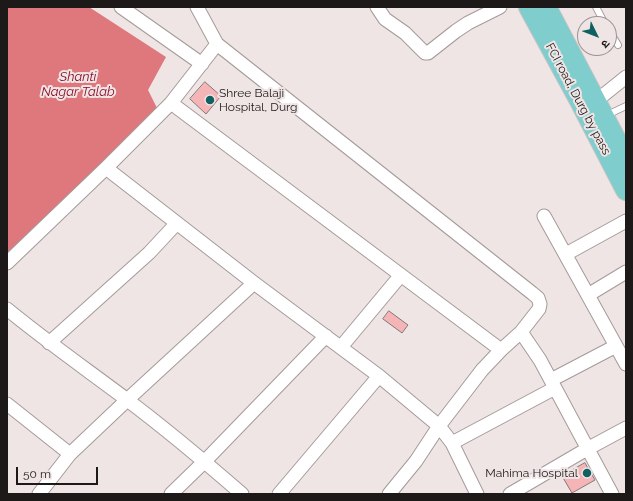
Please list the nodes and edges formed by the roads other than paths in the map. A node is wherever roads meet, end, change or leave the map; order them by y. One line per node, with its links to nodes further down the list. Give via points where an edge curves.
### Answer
1 (122, 7): 10 (street)
2 (197, 7): 9 (street)
3 (377, 7): 4 (street, via 385,19 405,33 424,53 428,53 468,23)
4 (500, 7)
5 (529, 7): 14 (main road, FCI road, Durg by pass)
6 (546, 7): 14 (main road, FCI road, Durg by pass)
7 (596, 7): 8 (lane)
8 (601, 16)
9 (217, 44): 10 (street); 28 (street, via 538,298 539,309)
10 (202, 64): 12 (street)
11 (626, 77): 14 (street)
12 (171, 103): 16 (street); 24 (street)
13 (626, 106): 14 (lane)
14 (597, 114): 15 (main road, FCI road, Durg by pass)
15 (623, 160): 17 (main road, FCI road, Durg by pass)
16 (106, 168): 20 (street); 22 (street)
17 (626, 190)
18 (544, 216): 21 (street)
19 (626, 221): 21 (street)
20 (177, 223): 25 (street); 30 (street, via 149,253)
21 (566, 254): 26 (street)
22 (7, 263)
23 (626, 272): 26 (street)
24 (401, 275): 32 (street); 33 (street)
25 (254, 283): 29 (street); 37 (street)
26 (588, 295): 31 (street)
27 (7, 309): 30 (street)
28 (521, 332): 33 (street); 36 (street)
29 (326, 336): 32 (street); 44 (street)
30 (49, 343): 37 (street)
31 (616, 346): 34 (street); 36 (street)
32 (341, 347): 35 (street)
33 (501, 350): 39 (street, via 482,370)
34 (626, 364)
35 (379, 376): 39 (street); 49 (street)
36 (553, 384): 41 (street); 42 (street)
37 (127, 400): 43 (street); 44 (street)
38 (7, 404): 43 (street)
39 (439, 426): 41 (street); 50 (street, via 416,461)
40 (626, 428): 42 (street)
41 (452, 444): 51 (street)
42 (587, 449): 45 (street); 53 (street)
43 (70, 454): 46 (street)
44 (205, 461): 47 (street); 48 (street)
45 (530, 489): 52 (street)
46 (39, 494)
47 (171, 494)
48 (242, 494)
49 (279, 494)
50 (389, 494)
51 (477, 494)
52 (510, 494)
53 (612, 494)

